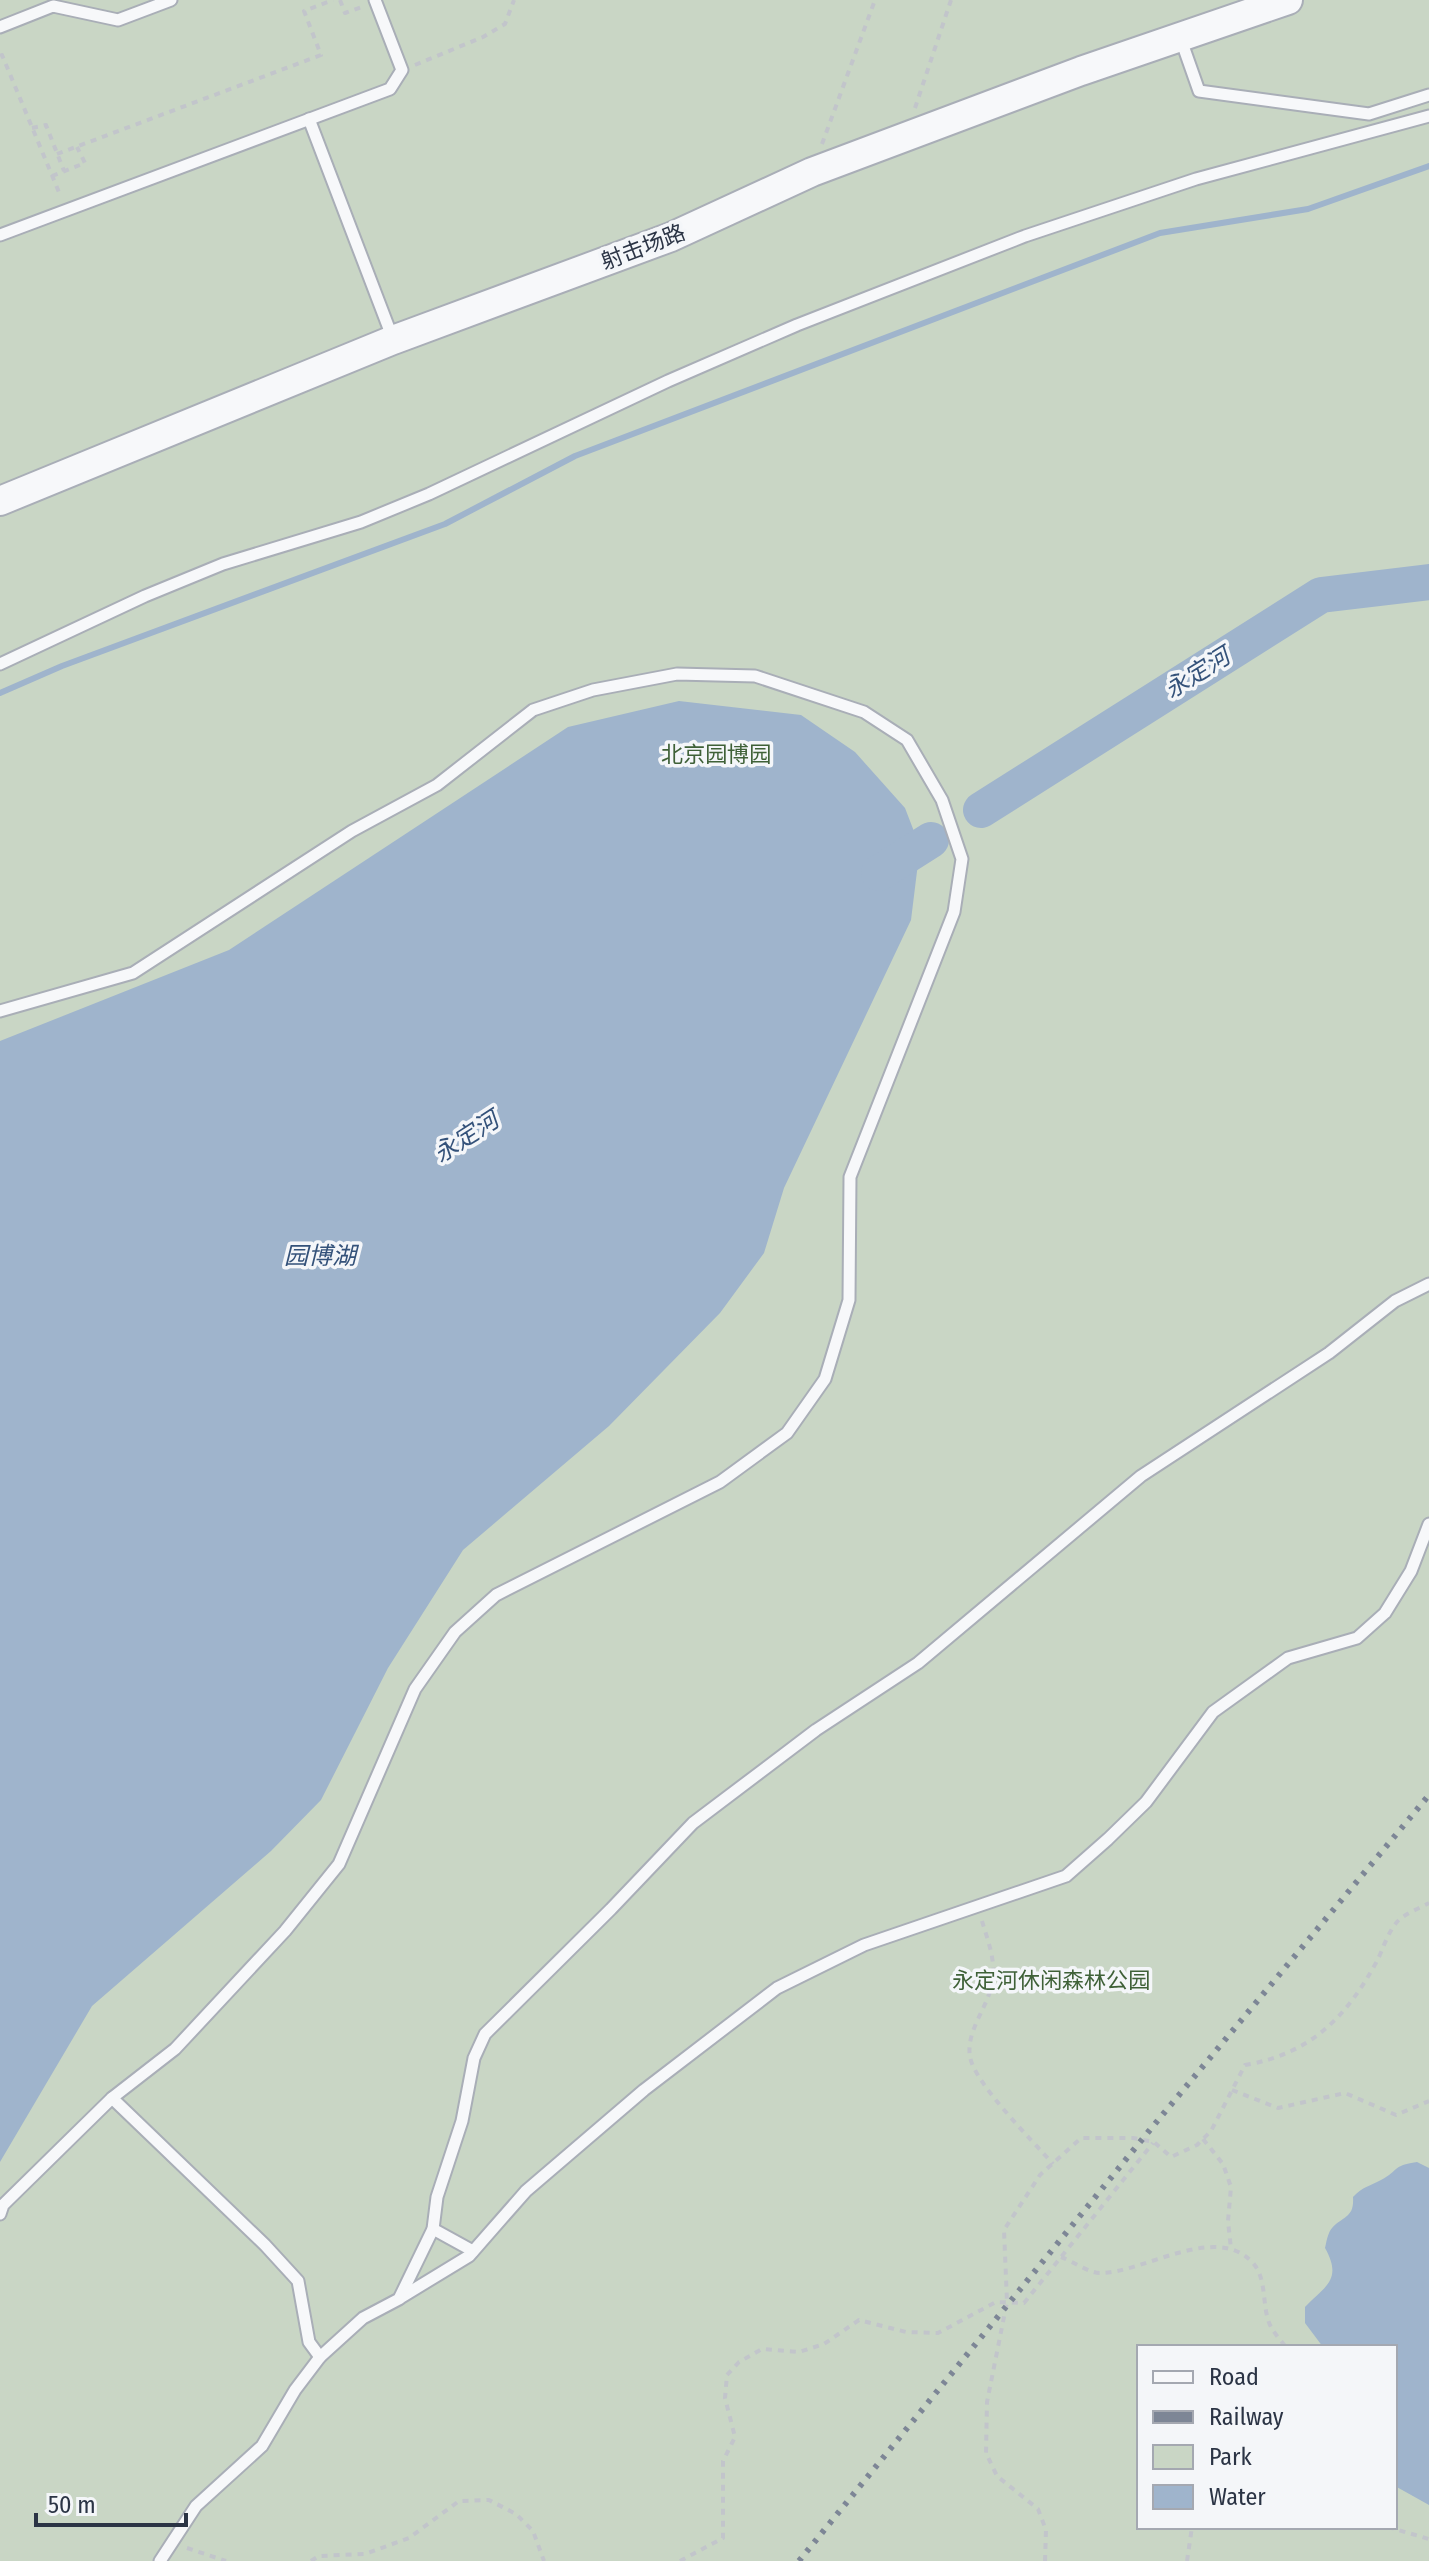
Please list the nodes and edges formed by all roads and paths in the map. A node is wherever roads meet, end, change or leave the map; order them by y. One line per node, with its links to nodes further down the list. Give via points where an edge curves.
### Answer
1 (171, 0): 9 (lane, via 118,20 53,6)
2 (333, 0): 20 (path, via 304,11 321,55)
3 (340, 0): 8 (path, via 345,13)
4 (514, 0): 12 (path, via 505,24)
5 (875, 0): 23 (path)
6 (951, 0): 19 (path)
7 (1288, 0): 10 (street, 射击场路)
8 (376, 1): 12 (lane)
9 (0, 27)
10 (1180, 37): 14 (lane, via 1199,91); 19 (street, 射击场路)
11 (0, 56): 17 (path)
12 (402, 70): 16 (lane, via 390,89)
13 (1429, 95): 14 (lane)
14 (1369, 114): 18 (lane)
15 (1429, 116): 18 (lane)
16 (309, 119): 26 (lane); 27 (lane)
17 (32, 128): 21 (path, via 46,125); 24 (path)
18 (1382, 128): 29 (lane, via 1196,179 1025,236 668,381 429,494 361,522 223,564)
19 (906, 137): 23 (street, 射击场路)
20 (77, 147): 21 (path); 22 (path, via 85,163)
21 (57, 154): 22 (path)
22 (64, 171): 24 (path)
23 (812, 172): 27 (street, 射击场路, via 671,237)
24 (52, 176): 25 (path)
25 (60, 195)
26 (0, 235)
27 (393, 340): 28 (street, 射击场路)
28 (0, 501)
29 (0, 664)
30 (0, 1011): 36 (lane, via 133,973 352,831 437,785 533,710 593,690 677,674 755,676 864,712 907,740 942,800 962,859 954,912 850,1177 849,1300 825,1379 787,1433 720,1482 496,1595 455,1632 415,1689 339,1864 285,1931 175,2049)
31 (1429, 1284): 42 (lane, via 1395,1301 1329,1353 1141,1476 918,1663 816,1730 693,1823 485,2034 474,2058)
32 (1429, 1524): 34 (lane, via 1411,1571 1385,1613 1357,1638 1288,1658 1213,1712 1146,1802 1066,1876)
33 (1429, 1903): 35 (path, via 1397,1921 1351,2001 1322,2034 1274,2060 1245,2065)
34 (977, 1907): 40 (path, via 992,1953 992,1985 973,2029 970,2057 979,2078); 44 (lane, via 864,1945 777,1988 644,2090 526,2191)
35 (1232, 2090): 37 (path, via 1278,2108 1345,2093 1396,2115); 38 (path)
36 (112, 2098): 41 (lane, via 3,2205); 49 (lane, via 298,2281 309,2342)
37 (1429, 2101)
38 (1203, 2139): 39 (path, via 1171,2157); 43 (path, via 1223,2164 1231,2187)
39 (1154, 2142): 40 (path, via 1081,2138); 45 (path)
40 (1053, 2164): 47 (path, via 1004,2230)
41 (0, 2214)
42 (433, 2229): 44 (lane); 46 (lane)
43 (1231, 2249): 45 (path, via 1195,2249 1099,2273); 48 (path, via 1254,2264 1271,2327)
44 (473, 2251): 46 (lane)
45 (1061, 2257): 47 (path, via 1024,2303)
46 (399, 2299): 49 (lane, via 363,2318)
47 (1007, 2302): 58 (path, via 996,2302 938,2333 906,2332 859,2320 824,2344 799,2352 762,2349 739,2362 727,2375 725,2398 735,2437 723,2461 723,2538); 59 (path, via 987,2402 986,2453 997,2476 1038,2509 1046,2530)
48 (1284, 2345)
49 (320, 2357): 53 (lane, via 262,2446 196,2506)
50 (1192, 2529): 60 (path)
51 (1395, 2529): 52 (path)
52 (1429, 2539)
53 (172, 2543): 54 (lane); 55 (path)
54 (160, 2561)
55 (226, 2561)
56 (311, 2561): 57 (path, via 365,2554 409,2538 459,2501 489,2500 516,2514 533,2531)
57 (544, 2561)
58 (680, 2561)
59 (1045, 2561)
60 (1187, 2561)

